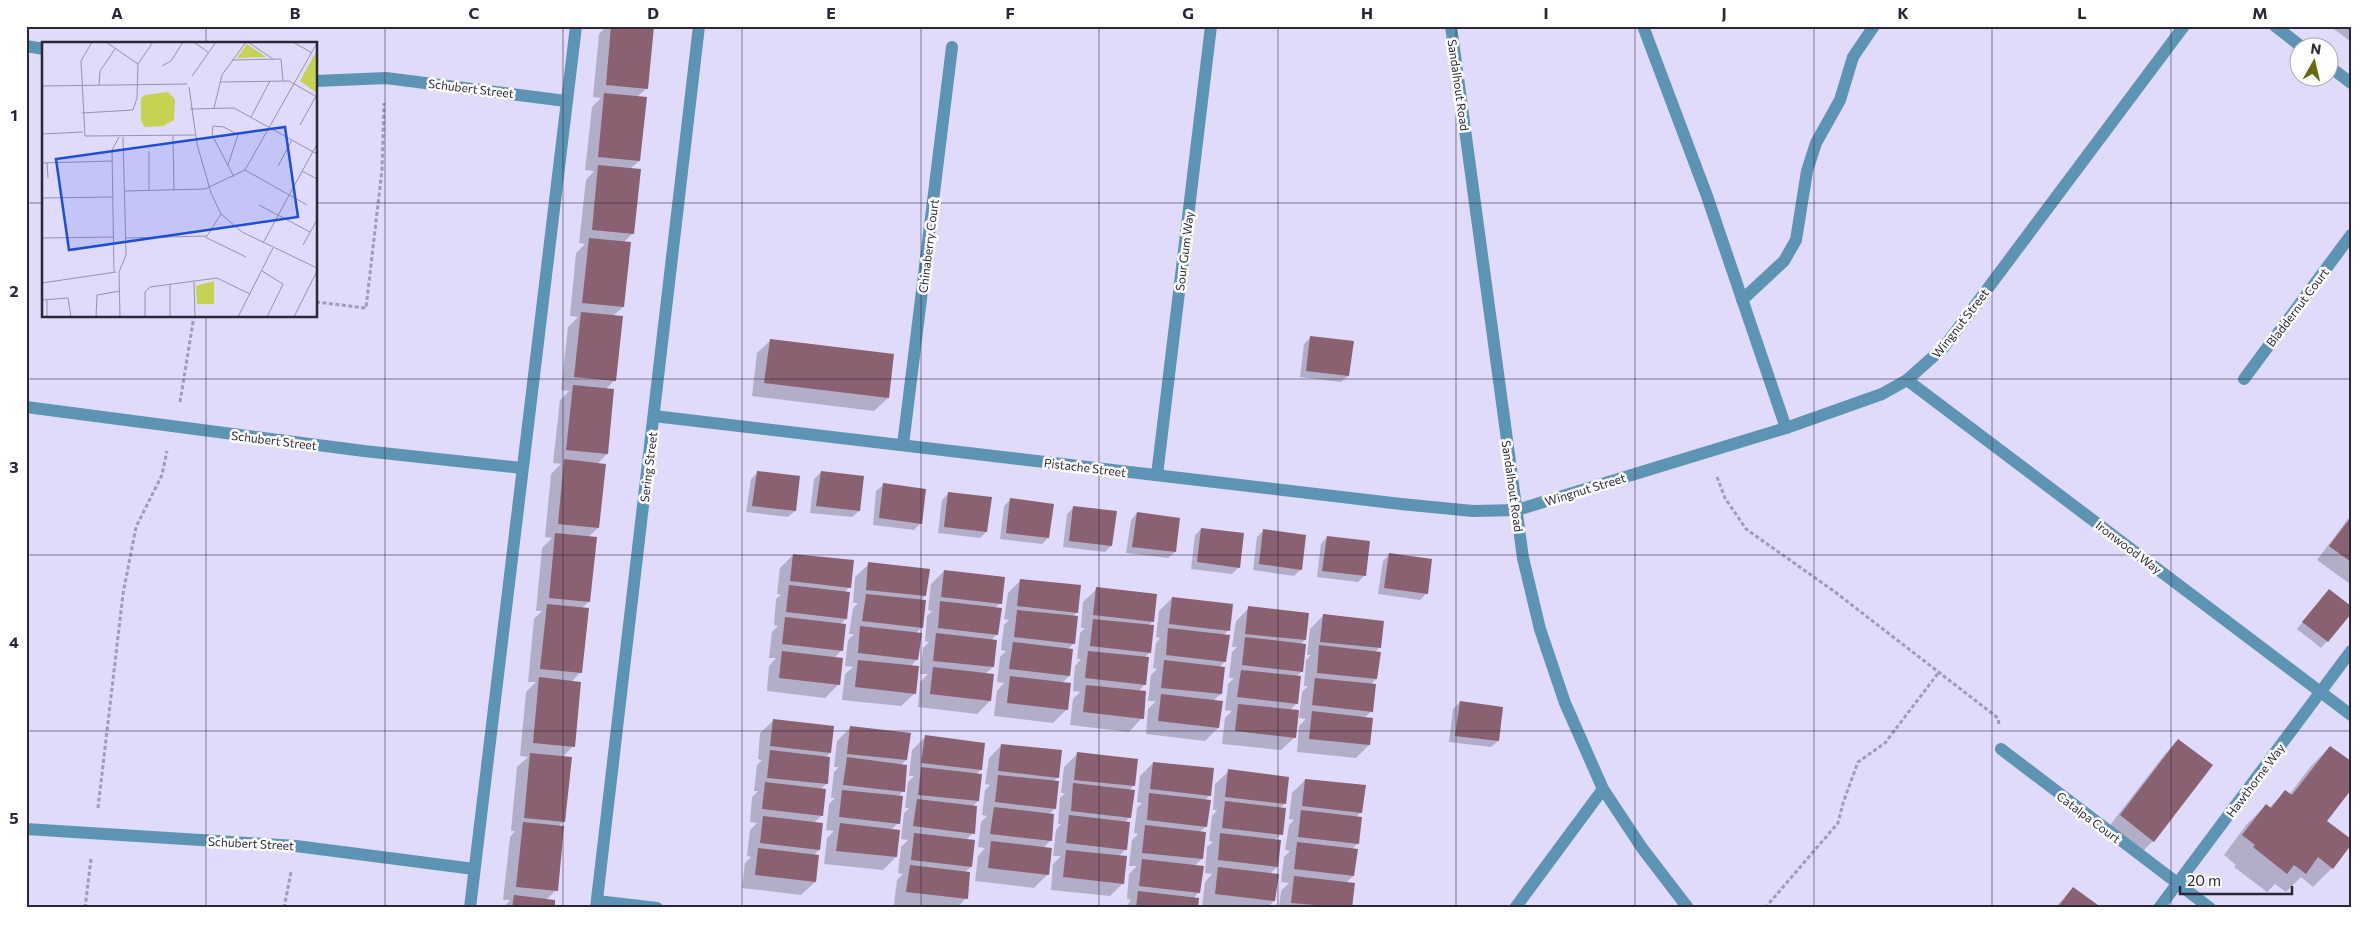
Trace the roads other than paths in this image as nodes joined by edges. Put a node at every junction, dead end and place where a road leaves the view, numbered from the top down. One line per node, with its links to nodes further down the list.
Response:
1 (576, 26): 16 (street)
2 (699, 26): 22 (street, Sering Street)
3 (1211, 26): 26 (street, Sour Gum Way)
4 (1451, 26): 27 (street, Sandalhout Road)
5 (1643, 26): 18 (street)
6 (1874, 26): 18 (street)
7 (2184, 26): 20 (street, Wingnut Street)
8 (2275, 26): 9 (street)
9 (2290, 38)
10 (26, 46): 12 (street)
11 (952, 47): 24 (street, Chinaberry Court)
12 (42, 49)
13 (2340, 75): 15 (street)
14 (318, 81): 16 (street, Schubert Street)
15 (2351, 83)
16 (566, 100): 25 (street)
17 (2351, 235): 19 (street, Bladdernut Court)
18 (1742, 300): 23 (street)
19 (2244, 379)
20 (1907, 380): 23 (street, Wingnut Street); 29 (street, Ironwood Way)
21 (26, 407): 25 (street, Schubert Street)
22 (654, 416): 24 (street, Pistache Street); 36 (street, Sering Street)
23 (1786, 428): 27 (street, Wingnut Street)
24 (903, 445): 26 (street, Pistache Street)
25 (522, 468): 34 (street)
26 (1157, 475): 27 (street, Pistache Street)
27 (1516, 510): 32 (street, Sandalhout Road)
28 (2351, 651): 29 (street, Hawthorne Way)
29 (2320, 692): 30 (street, Ironwood Way); 35 (street, Hawthorne Way)
30 (2351, 715)
31 (2001, 750): 35 (street, Catalpa Court)
32 (1603, 789): 39 (street); 40 (street, Sandalhout Road)
33 (26, 829): 34 (street, Schubert Street)
34 (474, 869): 37 (street)
35 (2177, 884): 41 (street, Hawthorne Way); 42 (street, Catalpa Court)
36 (597, 904): 38 (street)
37 (470, 908)
38 (657, 908)
39 (1514, 908)
40 (1688, 908)
41 (2159, 908)
42 (2210, 908)

